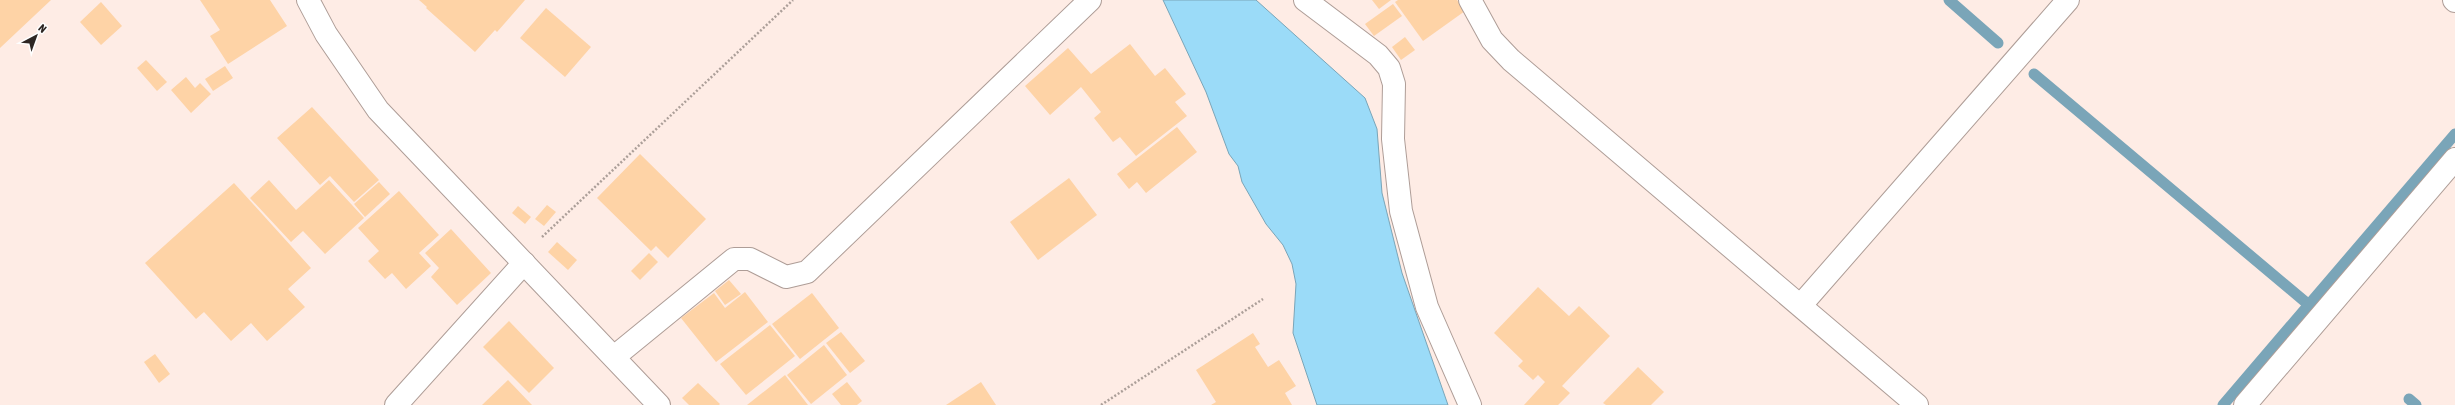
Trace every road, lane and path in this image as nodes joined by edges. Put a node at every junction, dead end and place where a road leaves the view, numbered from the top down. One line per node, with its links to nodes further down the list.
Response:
1 (308, 0): 8 (street)
2 (793, 0): 8 (path)
3 (1090, 0): 11 (street)
4 (1305, 0): 15 (street)
5 (1470, 0): 10 (street)
6 (2068, 0): 10 (street)
7 (2455, 159): 17 (street)
8 (521, 260): 11 (street); 12 (street)
9 (1262, 299): 14 (path)
10 (1801, 305): 16 (street)
11 (614, 357): 13 (street)
12 (396, 405)
13 (658, 405)
14 (1101, 405)
15 (1470, 405)
16 (1918, 405)
17 (2245, 405)

